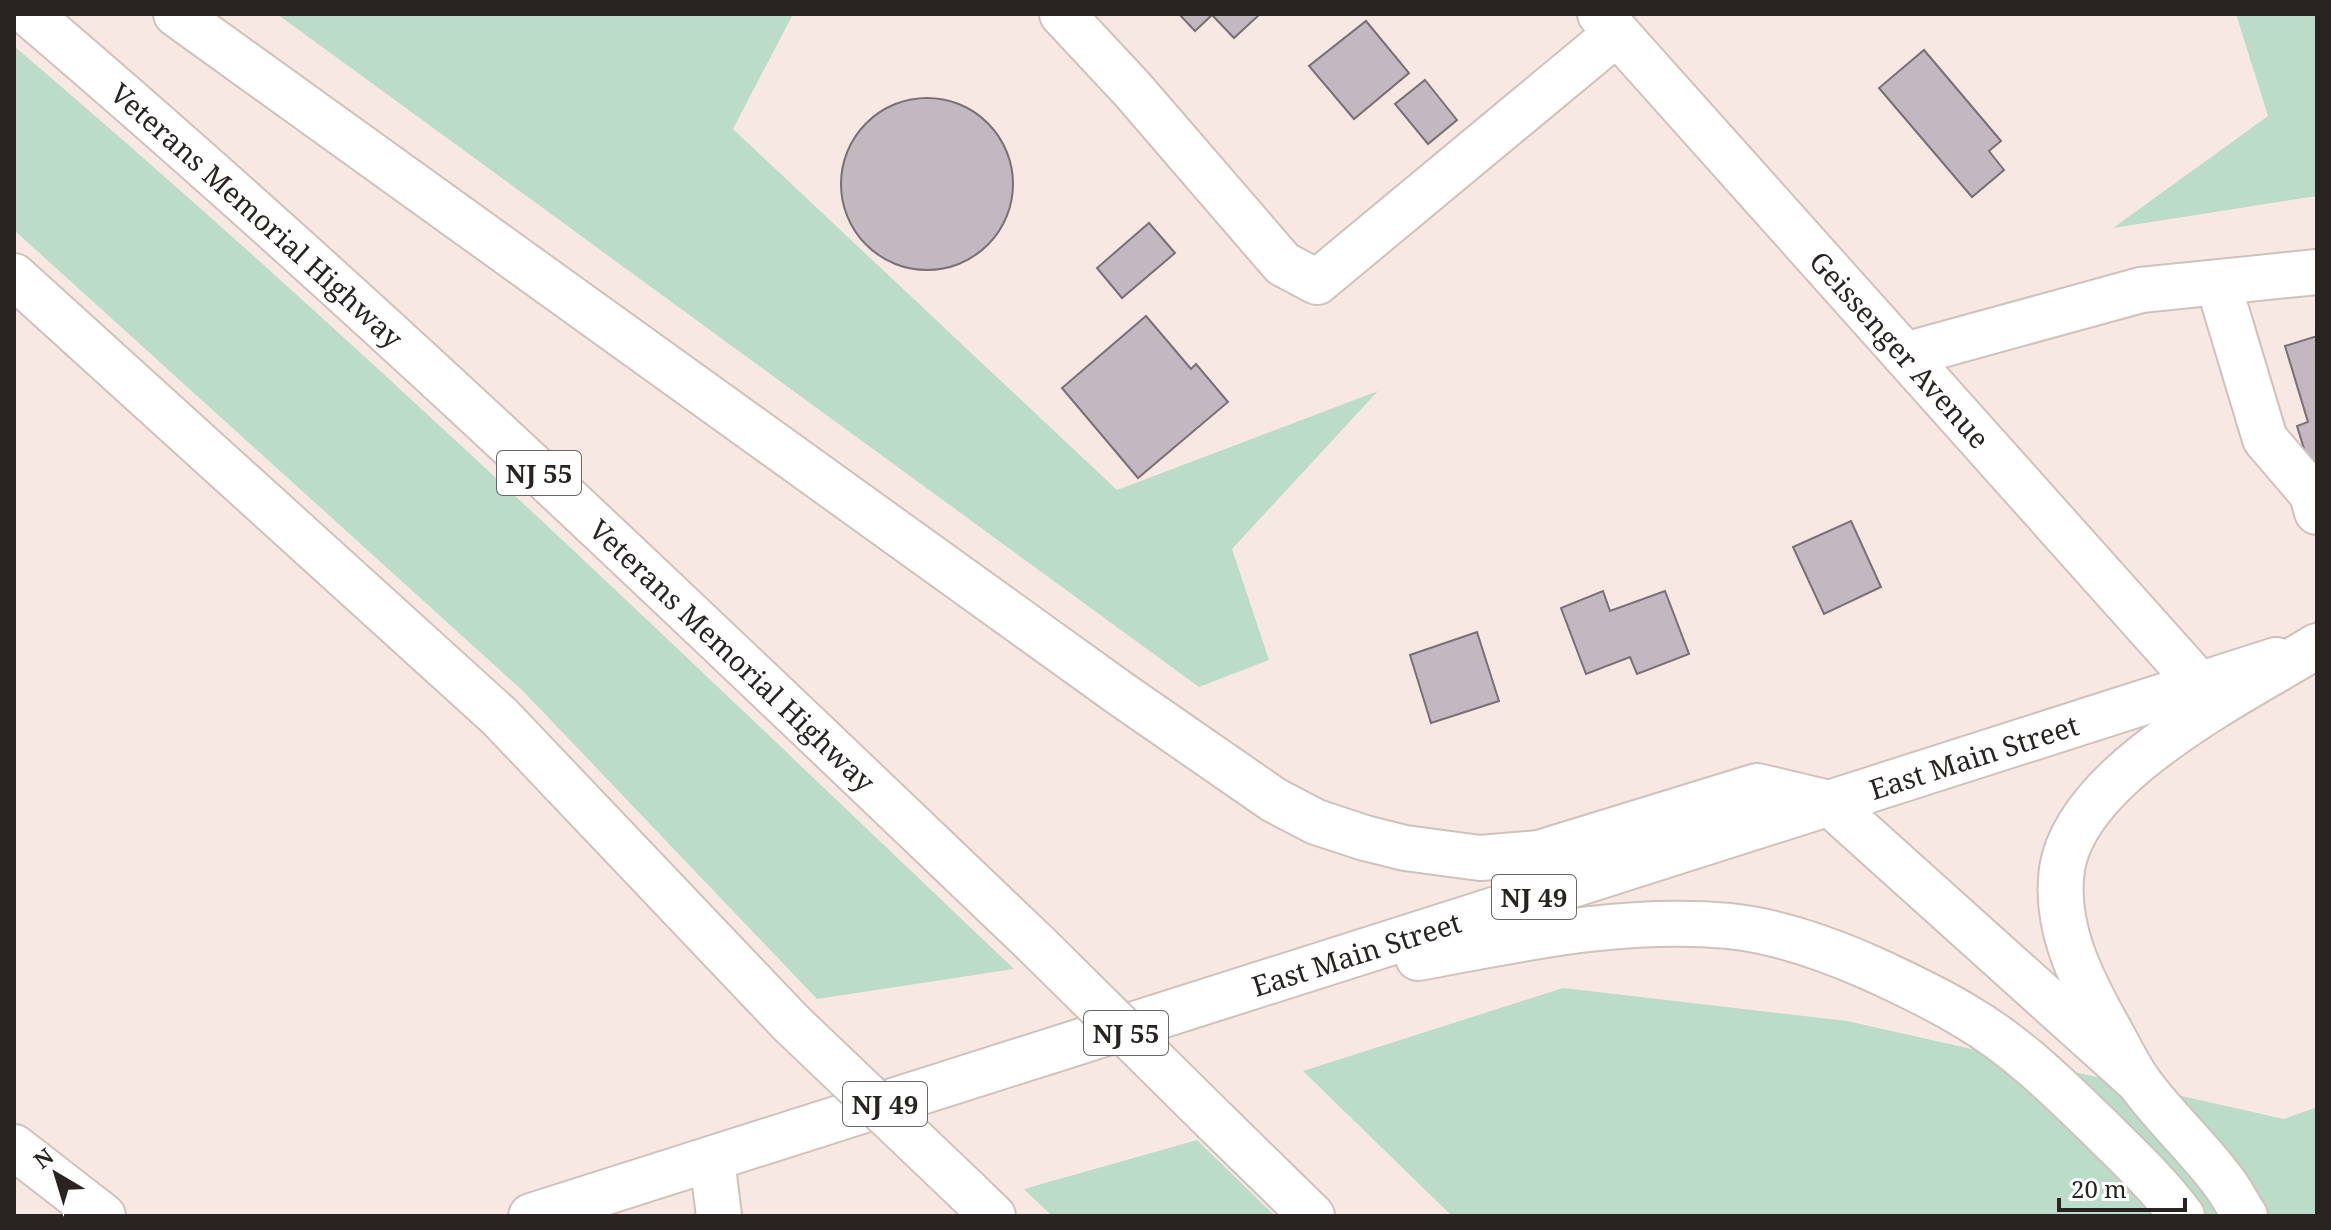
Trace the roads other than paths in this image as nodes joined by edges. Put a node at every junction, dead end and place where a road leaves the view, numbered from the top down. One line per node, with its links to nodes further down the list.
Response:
1 (29, 14): 21 (main road, Veterans Memorial Highway / NJ 55, bridge)
2 (176, 14): 12 (main road)
3 (1062, 14): 4 (main road)
4 (1609, 23): 8 (main road, Geissenger Avenue)
5 (2317, 272): 7 (main road)
6 (14, 276): 17 (main road, bridge)
7 (2218, 283): 8 (main road); 9 (main road)
8 (1905, 355): 11 (main road, Geissenger Avenue)
9 (2317, 512)
10 (2317, 646): 11 (main road, East Main Street / NJ 49); 14 (main road)
11 (2200, 685): 12 (main road, East Main Street / NJ 49)
12 (1829, 803): 13 (main road, East Main Street / NJ 49); 14 (main road)
13 (1238, 991): 16 (main road, East Main Street / NJ 49); 22 (main road)
14 (2139, 1082): 23 (main road)
15 (14, 1147): 18 (main road)
16 (712, 1159): 19 (main road, East Main Street / NJ 49); 20 (main road)
17 (980, 1204)
18 (103, 1216)
19 (531, 1216)
20 (719, 1216)
21 (1312, 1216)
22 (2182, 1216)
23 (2245, 1216)

